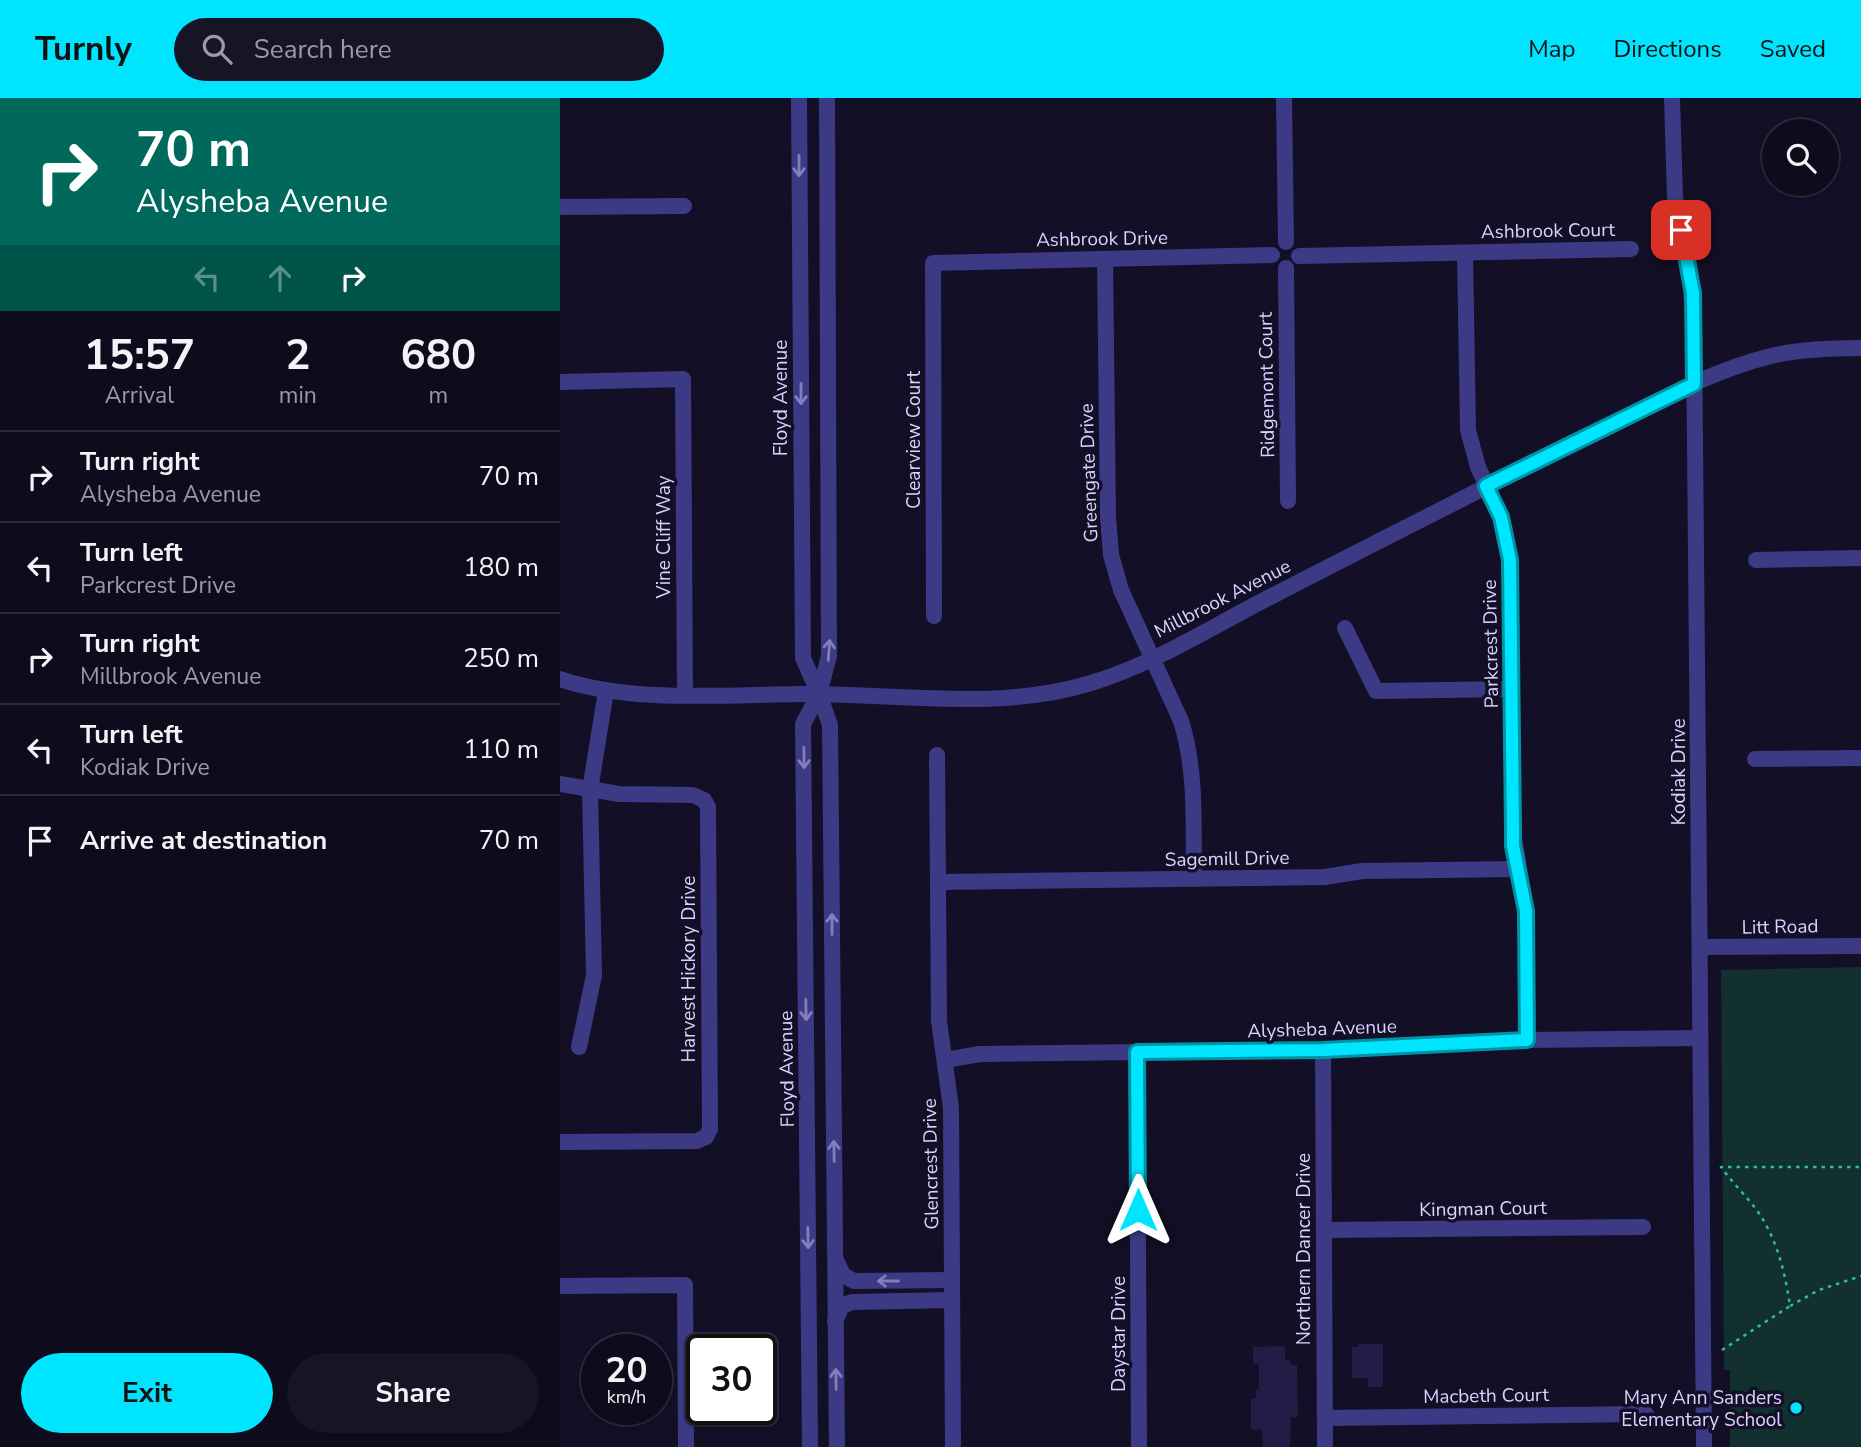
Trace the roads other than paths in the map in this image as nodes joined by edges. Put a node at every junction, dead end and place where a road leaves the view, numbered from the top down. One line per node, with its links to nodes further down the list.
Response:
1 (799, 98): 29 (street, Floyd Avenue, one-way to 29)
2 (827, 98): 29 (street, Floyd Avenue, one-way to 2)
3 (1284, 98): 7 (street)
4 (1672, 98): 17 (street, Kodiak Drive)
5 (684, 206): 6 (street)
6 (560, 207)
7 (1286, 242): 10 (street); 11 (street)
8 (1631, 249): 9 (street, Ashbrook Court)
9 (1465, 253): 11 (street); 18 (street, Parkcrest Drive)
10 (1272, 255): 12 (street, Ashbrook Drive); 14 (street)
11 (1298, 256): 14 (street)
12 (1105, 259): 13 (street, Ashbrook Drive); 24 (street, Greengate Drive)
13 (933, 263): 22 (street, Clearview Court)
14 (1286, 268): 19 (street, Ridgemont Court)
15 (1861, 348): 17 (street, Millbrook Avenue)
16 (560, 382): 28 (street, Vine Cliff Way)
17 (1694, 384): 18 (street, Millbrook Avenue); 39 (street, Kodiak Drive)
18 (1486, 486): 24 (street, Millbrook Avenue); 26 (street, Parkcrest Drive)
19 (1288, 501)
20 (1861, 558): 21 (street)
21 (1756, 560)
22 (934, 617)
23 (1345, 628): 26 (street)
24 (1151, 658): 29 (street, Millbrook Avenue); 36 (street, Greengate Drive)
25 (560, 679): 27 (street, Millbrook Avenue)
26 (1512, 689): 35 (street, Parkcrest Drive)
27 (606, 691): 28 (street, Millbrook Avenue); 34 (street)
28 (685, 694): 29 (street, Millbrook Avenue)
29 (819, 694): 49 (street, Floyd Avenue, one-way to 29); 57 (street, Floyd Avenue, one-way to 57)
30 (937, 755): 37 (street, Glencrest Drive)
31 (1861, 758): 32 (street)
32 (1755, 759)
33 (560, 783): 34 (street)
34 (590, 790): 42 (street); 46 (street, Harvest Hickory Drive)
35 (1517, 869): 36 (street, Sagemill Drive); 41 (street, Parkcrest Drive)
36 (1194, 879): 37 (street, Sagemill Drive)
37 (938, 882): 45 (street, Glencrest Drive)
38 (1861, 946): 39 (street, Litt Road)
39 (1700, 947): 40 (street, Kodiak Drive)
40 (1700, 1038): 41 (street, Alysheba Avenue); 62 (street, Kodiak Drive)
41 (1527, 1040): 43 (street, Alysheba Avenue)
42 (579, 1047)
43 (1323, 1050): 44 (street, Alysheba Avenue); 48 (street, Northern Dancer Drive)
44 (1137, 1052): 45 (street, Alysheba Avenue); 60 (street, Daystar Drive)
45 (945, 1060): 50 (street, Glencrest Drive)
46 (560, 1142)
47 (1643, 1227): 48 (street, Kingman Court)
48 (1324, 1230): 55 (street, Northern Dancer Drive)
49 (835, 1259): 50 (street, one-way to 49); 53 (street, Floyd Avenue)
50 (952, 1280): 52 (street, Glencrest Drive)
51 (560, 1286): 56 (street)
52 (952, 1300): 53 (street); 59 (street, Glencrest Drive)
53 (835, 1321): 58 (street, Floyd Avenue, one-way to 53)
54 (1646, 1414): 55 (street, Macbeth Court)
55 (1326, 1418): 61 (street, Northern Dancer Drive)
56 (686, 1447)
57 (810, 1447)
58 (836, 1447)
59 (953, 1447)
60 (1139, 1447)
61 (1325, 1447)
62 (1703, 1447)

